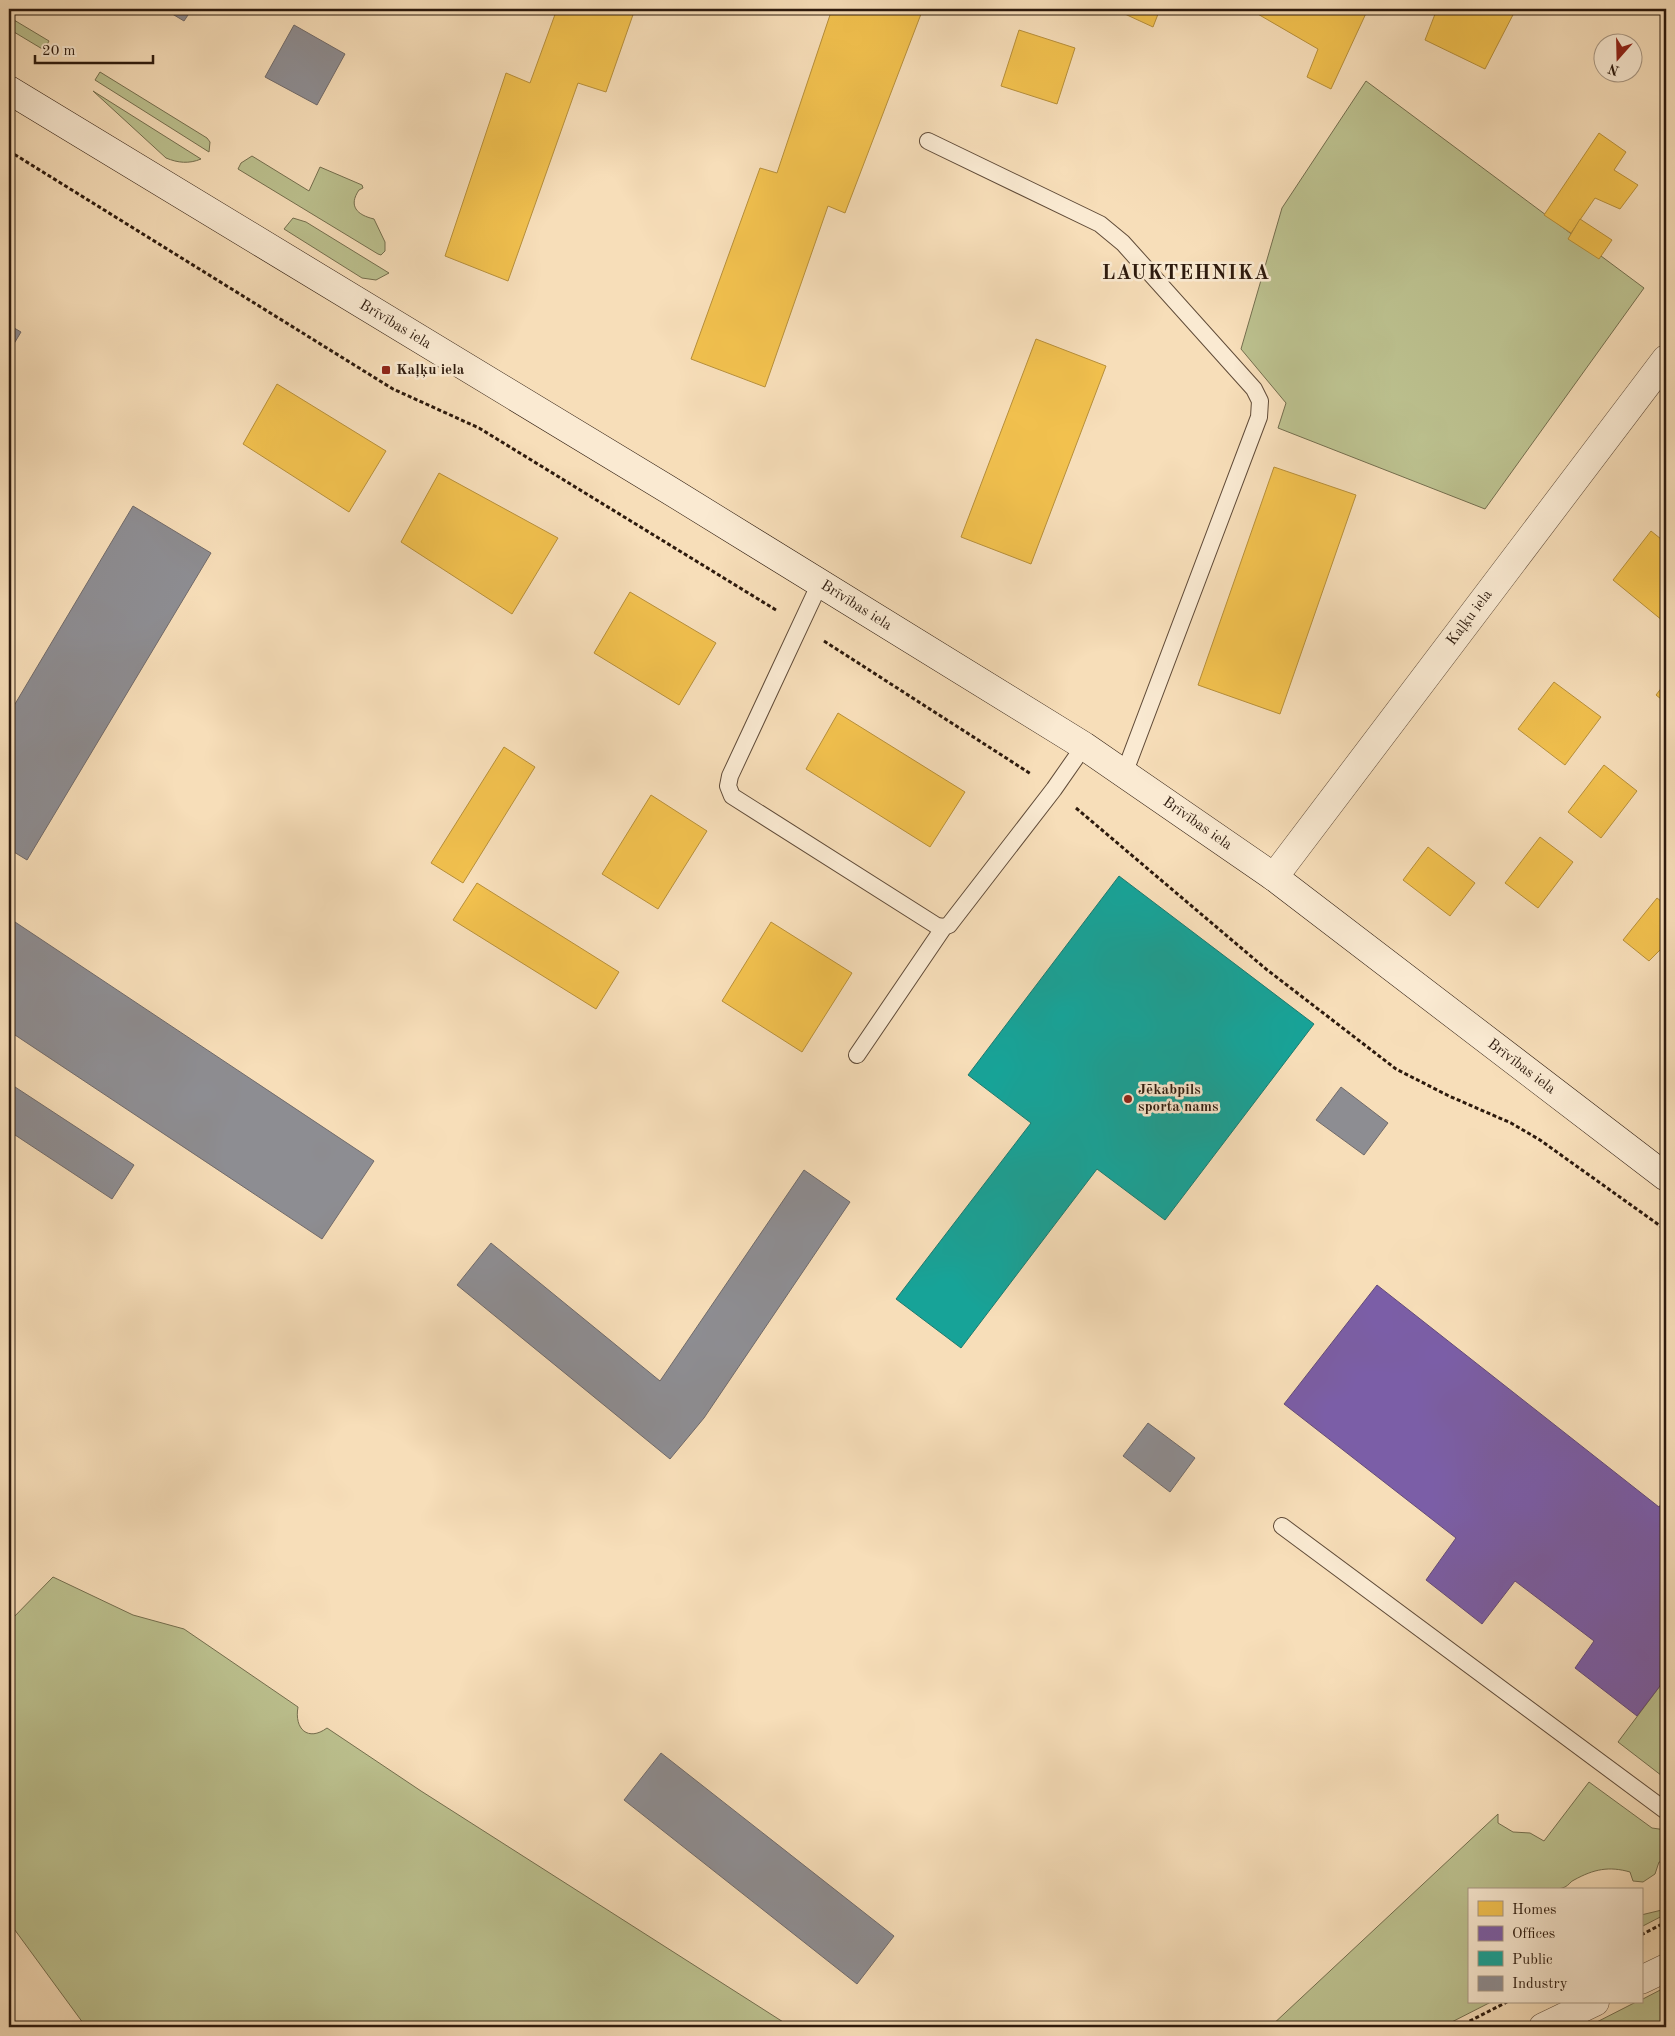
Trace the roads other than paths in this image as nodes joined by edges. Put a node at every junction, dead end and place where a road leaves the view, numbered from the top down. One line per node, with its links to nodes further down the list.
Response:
1 (9, 90): 4 (main road, Brīvības iela)
2 (928, 141): 6 (lane)
3 (1666, 359): 7 (main road, Kaļķu iela)
4 (820, 582): 5 (main road, Brīvības iela); 8 (lane)
5 (1084, 746): 6 (main road, Brīvības iela); 8 (lane)
6 (1124, 774): 7 (main road, Brīvības iela)
7 (1274, 877): 10 (main road, Brīvības iela)
8 (944, 927): 9 (lane)
9 (857, 1055)
10 (1666, 1178)
11 (1282, 1526): 12 (lane)
12 (1666, 1811)
13 (1666, 1968): 14 (main road)
14 (1642, 1980)
15 (1591, 2004): 16 (main road)
16 (1543, 2027)

